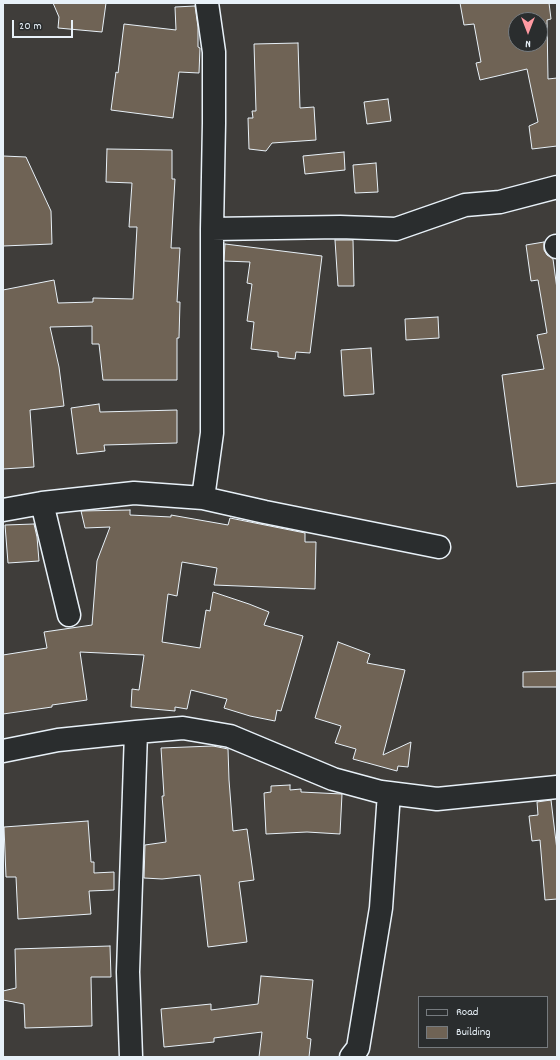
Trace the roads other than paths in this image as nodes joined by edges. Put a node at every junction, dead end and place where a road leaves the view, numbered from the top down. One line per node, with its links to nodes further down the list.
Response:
1 (207, 3): 3 (street)
2 (557, 186): 3 (street)
3 (212, 229): 4 (street)
4 (203, 498): 5 (street); 7 (street)
5 (42, 503): 6 (street); 8 (street)
6 (3, 510)
7 (439, 547)
8 (69, 615)
9 (136, 732): 10 (street); 12 (street); 13 (street)
10 (3, 751)
11 (557, 787): 12 (street)
12 (389, 793): 14 (street)
13 (131, 1057)
14 (351, 1057)

